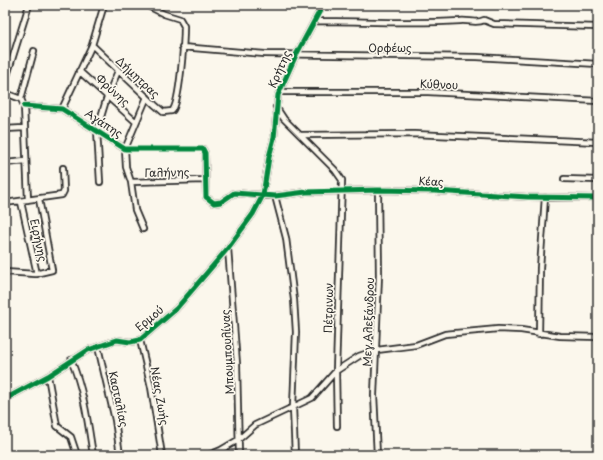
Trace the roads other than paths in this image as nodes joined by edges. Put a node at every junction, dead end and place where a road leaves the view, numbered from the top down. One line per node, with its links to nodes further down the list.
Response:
1 (29, 5): 14 (street)
2 (104, 5): 7 (street)
3 (146, 5): 8 (street)
4 (323, 5): 5 (street, Κρήτης)
5 (314, 20): 6 (street); 10 (street, Κρήτης)
6 (598, 27)
7 (92, 45): 12 (street); 13 (street, Δήμητρας)
8 (182, 47): 10 (street, Ορφέως); 18 (street, Δήμητρας)
9 (34, 51): 19 (street)
10 (296, 55): 11 (street, Ορφέως); 15 (street, Κρήτης)
11 (598, 64)
12 (79, 71): 17 (street, Φρύνης); 23 (street)
13 (118, 71): 17 (street); 18 (street, Δήμητρας)
14 (5, 82)
15 (279, 92): 20 (street, Κύθνου); 22 (street, Κρήτης)
16 (5, 93): 19 (street)
17 (107, 96): 24 (street, Φρύνης); 27 (street)
18 (147, 97): 24 (street)
19 (21, 99): 21 (street)
20 (598, 101)
21 (24, 106): 23 (street, Αγάπης); 25 (street)
22 (276, 107): 28 (street, Πέτρινων); 41 (street, Κρήτης)
23 (62, 109): 27 (street, Αγάπης)
24 (136, 122): 30 (street)
25 (24, 128): 26 (street); 31 (street)
26 (5, 129)
27 (97, 130): 30 (street, Αγάπης); 37 (street)
28 (301, 136): 29 (street); 40 (street, Πέτρινων)
29 (598, 142)
30 (125, 149): 35 (street, Αγάπης); 38 (street)
31 (26, 161): 32 (street); 46 (street)
32 (5, 163)
33 (63, 168): 45 (street)
34 (564, 179): 36 (street)
35 (204, 180): 38 (street, Γαλήνης); 41 (street, Κέας)
36 (598, 180)
37 (100, 182)
38 (131, 182): 49 (street)
39 (378, 190): 40 (street, Κέας); 43 (street, Κέας); 57 (street, Μεγ.Αλεξάνδρου)
40 (342, 191): 42 (street, Κέας); 59 (street, Πέτρινων)
41 (263, 195): 42 (street, Κέας); 50 (street, Ερμού)
42 (275, 196): 62 (street)
43 (545, 197): 44 (street, Κέας); 53 (street)
44 (598, 198)
45 (39, 199): 46 (street); 52 (street)
46 (28, 200): 47 (street)
47 (21, 202): 48 (street); 52 (street, Ειρήνης)
48 (5, 203)
49 (142, 229)
50 (228, 248): 55 (street, Ερμού); 64 (street, Μπουμπουλίνας)
51 (5, 272): 52 (street, Ειρήνης)
52 (36, 274)
53 (539, 334): 54 (street); 57 (street)
54 (598, 337)
55 (140, 340): 56 (street, Ερμού); 68 (street, Νέας Ζωής)
56 (98, 347): 58 (street, Ερμού); 67 (street, Κασταλίας)
57 (377, 350): 59 (street); 72 (street, Μεγ.Αλεξάνδρου)
58 (71, 360): 60 (street, Ερμού); 66 (street)
59 (336, 371): 62 (street); 63 (street, Πέτρινων)
60 (48, 376): 61 (street, Ερμού); 65 (street)
61 (5, 399)
62 (293, 407): 64 (street); 71 (street)
63 (337, 426)
64 (238, 440): 69 (street); 70 (street, Μπουμπουλίνας)
65 (77, 455)
66 (93, 455)
67 (120, 455)
68 (162, 455)
69 (209, 455)
70 (239, 455)
71 (296, 455)
72 (377, 455)

